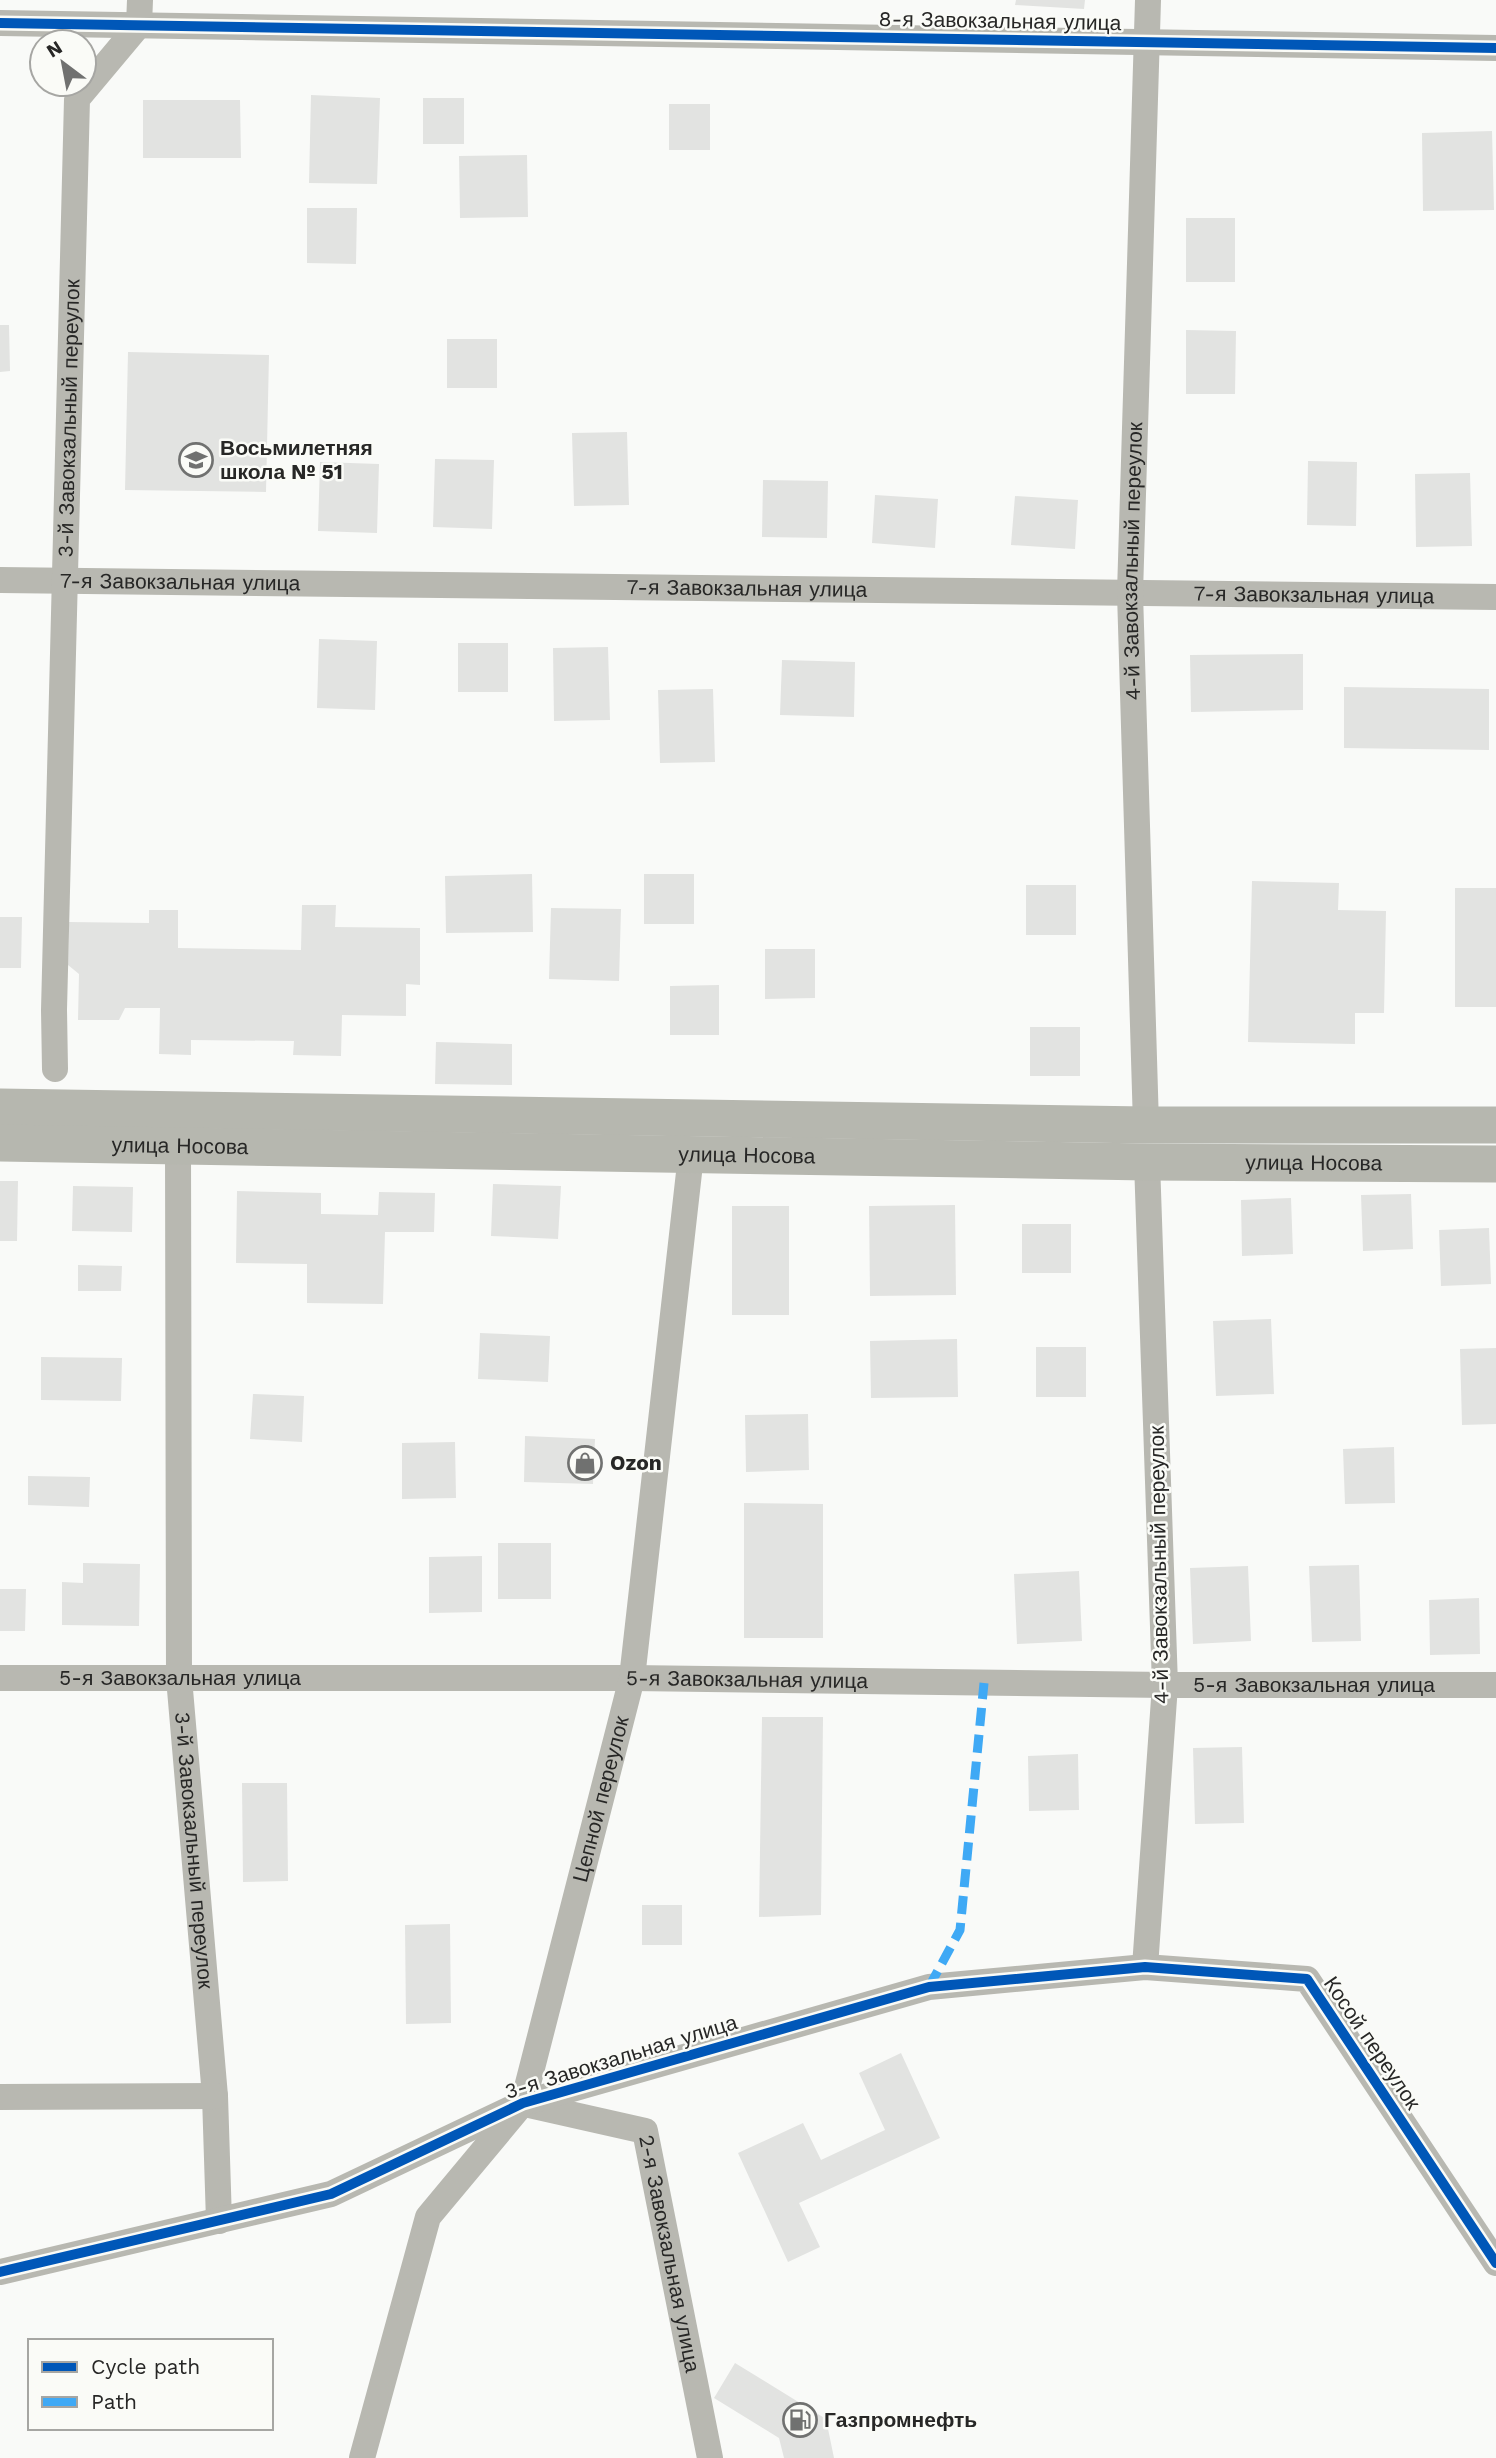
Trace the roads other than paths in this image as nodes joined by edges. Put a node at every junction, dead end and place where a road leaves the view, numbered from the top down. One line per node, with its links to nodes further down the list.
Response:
1 (1148, 0): 4 (street, 4-й Завокзальный переулок)
2 (140, 13): 3 (street, 8-я Завокзальная улица); 4 (street, 8-я Завокзальная улица); 7 (street, 3-й Завокзальный переулок)
3 (0, 23)
4 (1148, 42): 5 (street, 8-я Завокзальная улица); 8 (street, 4-й Завокзальный переулок)
5 (1496, 48)
6 (0, 580): 7 (street, 7-я Завокзальная улица)
7 (65, 581): 8 (street, 7-я Завокзальная улица); 10 (street, 3-й Завокзальный переулок)
8 (1130, 593): 9 (street, 7-я Завокзальная улица); 14 (street, 4-й Завокзальный переулок)
9 (1496, 597)
10 (55, 1069)
11 (0, 1107): 12 (main road, улица Носова)
12 (177, 1110): 13 (main road, улица Носова); 17 (main road)
13 (697, 1119): 14 (main road, улица Носова); 18 (main road)
14 (1146, 1125): 15 (main road, улица Носова); 19 (main road)
15 (1496, 1125)
16 (0, 1143): 17 (main road, улица Носова)
17 (177, 1146): 18 (main road, улица Носова); 22 (street, 3-й Завокзальный переулок)
18 (691, 1155): 19 (main road, улица Носова); 23 (street, Цепной переулок)
19 (1147, 1162): 20 (main road, улица Носова); 24 (street, 4-й Завокзальный переулок)
20 (1496, 1164)
21 (0, 1678): 22 (street, 5-я Завокзальная улица)
22 (179, 1678): 23 (street, 5-я Завокзальная улица); 27 (street, 3-й Завокзальный переулок)
23 (632, 1678): 24 (street, 5-я Завокзальная улица); 29 (street, Цепной переулок)
24 (1165, 1685): 25 (street, 5-я Завокзальная улица); 26 (street, 4-й Завокзальный переулок)
25 (1496, 1685)
26 (1146, 1967): 29 (street, 3-я Завокзальная улица); 31 (street, Косой переулок)
27 (215, 2096): 28 (street); 30 (street, 3-й Завокзальный переулок)
28 (0, 2097)
29 (523, 2103): 30 (street, 3-я Завокзальная улица); 33 (street); 34 (street, 2-я Завокзальная улица)
30 (219, 2221): 32 (street, 3-я Завокзальная улица)
31 (1493, 2255)
32 (0, 2272)
33 (362, 2458)
34 (710, 2458)

